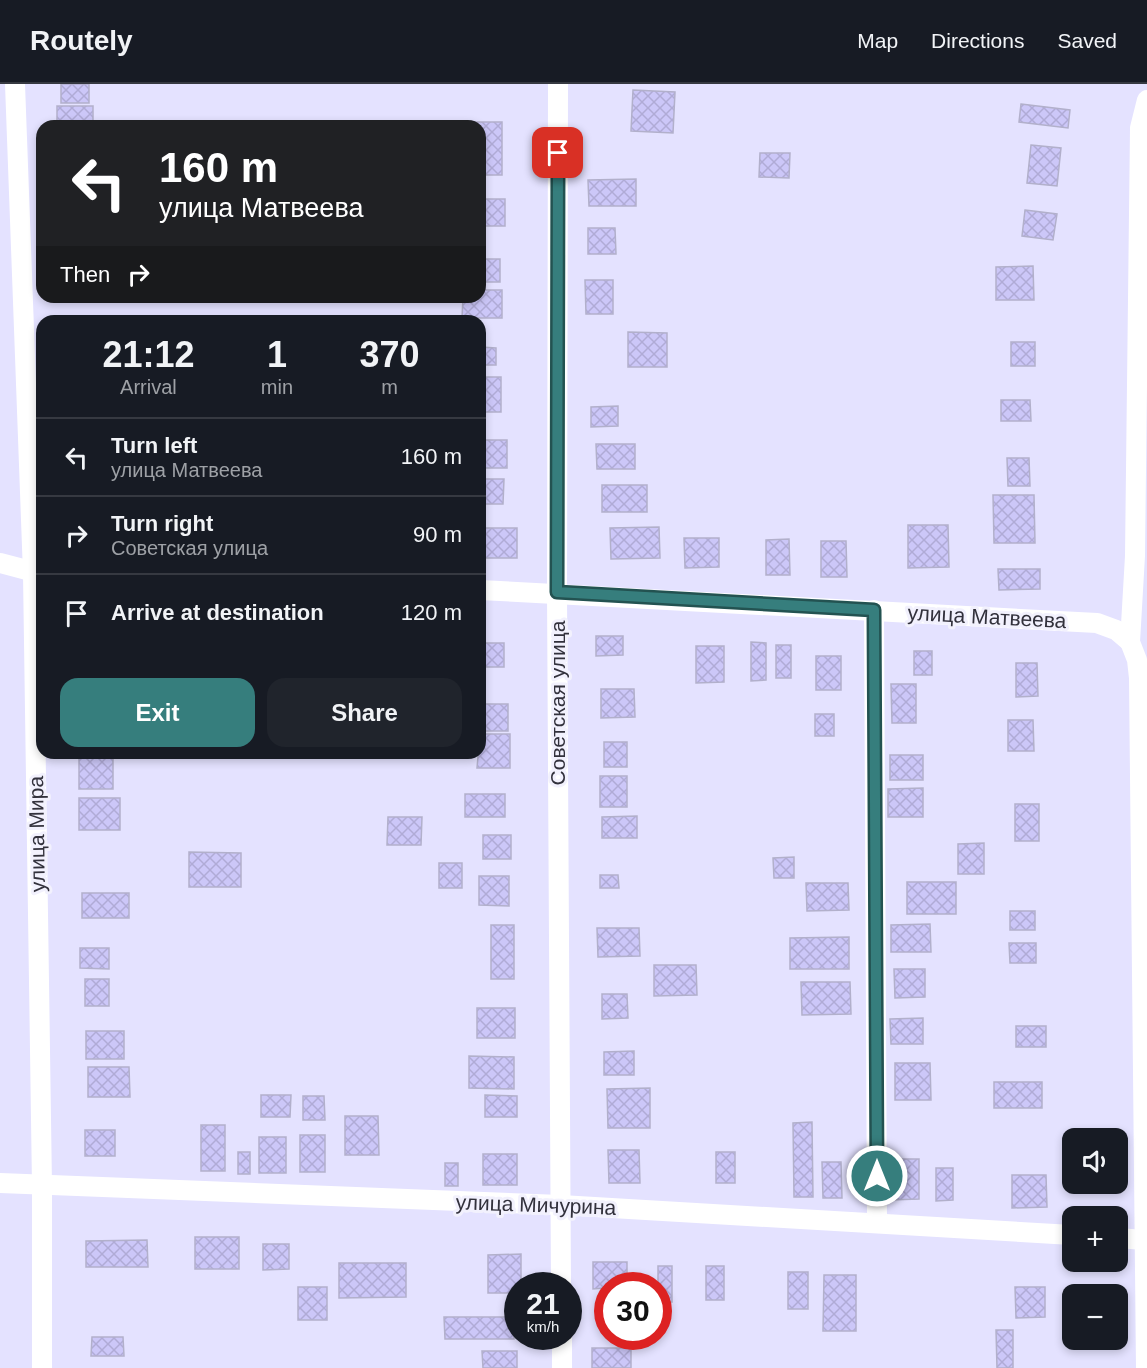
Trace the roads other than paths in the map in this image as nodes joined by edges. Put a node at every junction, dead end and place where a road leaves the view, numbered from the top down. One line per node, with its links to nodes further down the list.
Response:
1 (15, 84): 4 (street, улица Мира)
2 (558, 84): 8 (street, Советская улица)
3 (1147, 100): 10 (street)
4 (36, 531)
5 (0, 563): 6 (street)
6 (36, 573)
7 (486, 590): 8 (street, улица Матвеева)
8 (557, 592): 9 (street, улица Матвеева); 14 (street, Советская улица)
9 (874, 610): 10 (street, улица Матвеева); 15 (street)
10 (1130, 642): 18 (street)
11 (39, 759): 13 (street, улица Мира)
12 (0, 1183): 13 (street, улица Мичурина)
13 (42, 1186): 14 (street, улица Мичурина); 21 (street, улица Мира)
14 (561, 1205): 15 (street, улица Мичурина); 19 (street, Советская улица)
15 (877, 1223): 16 (street, улица Мичурина)
16 (1062, 1234)
17 (1128, 1239): 18 (street)
18 (1144, 1240): 23 (street)
19 (561, 1272)
20 (562, 1350): 22 (street)
21 (42, 1368)
22 (562, 1368)
23 (1146, 1368)

